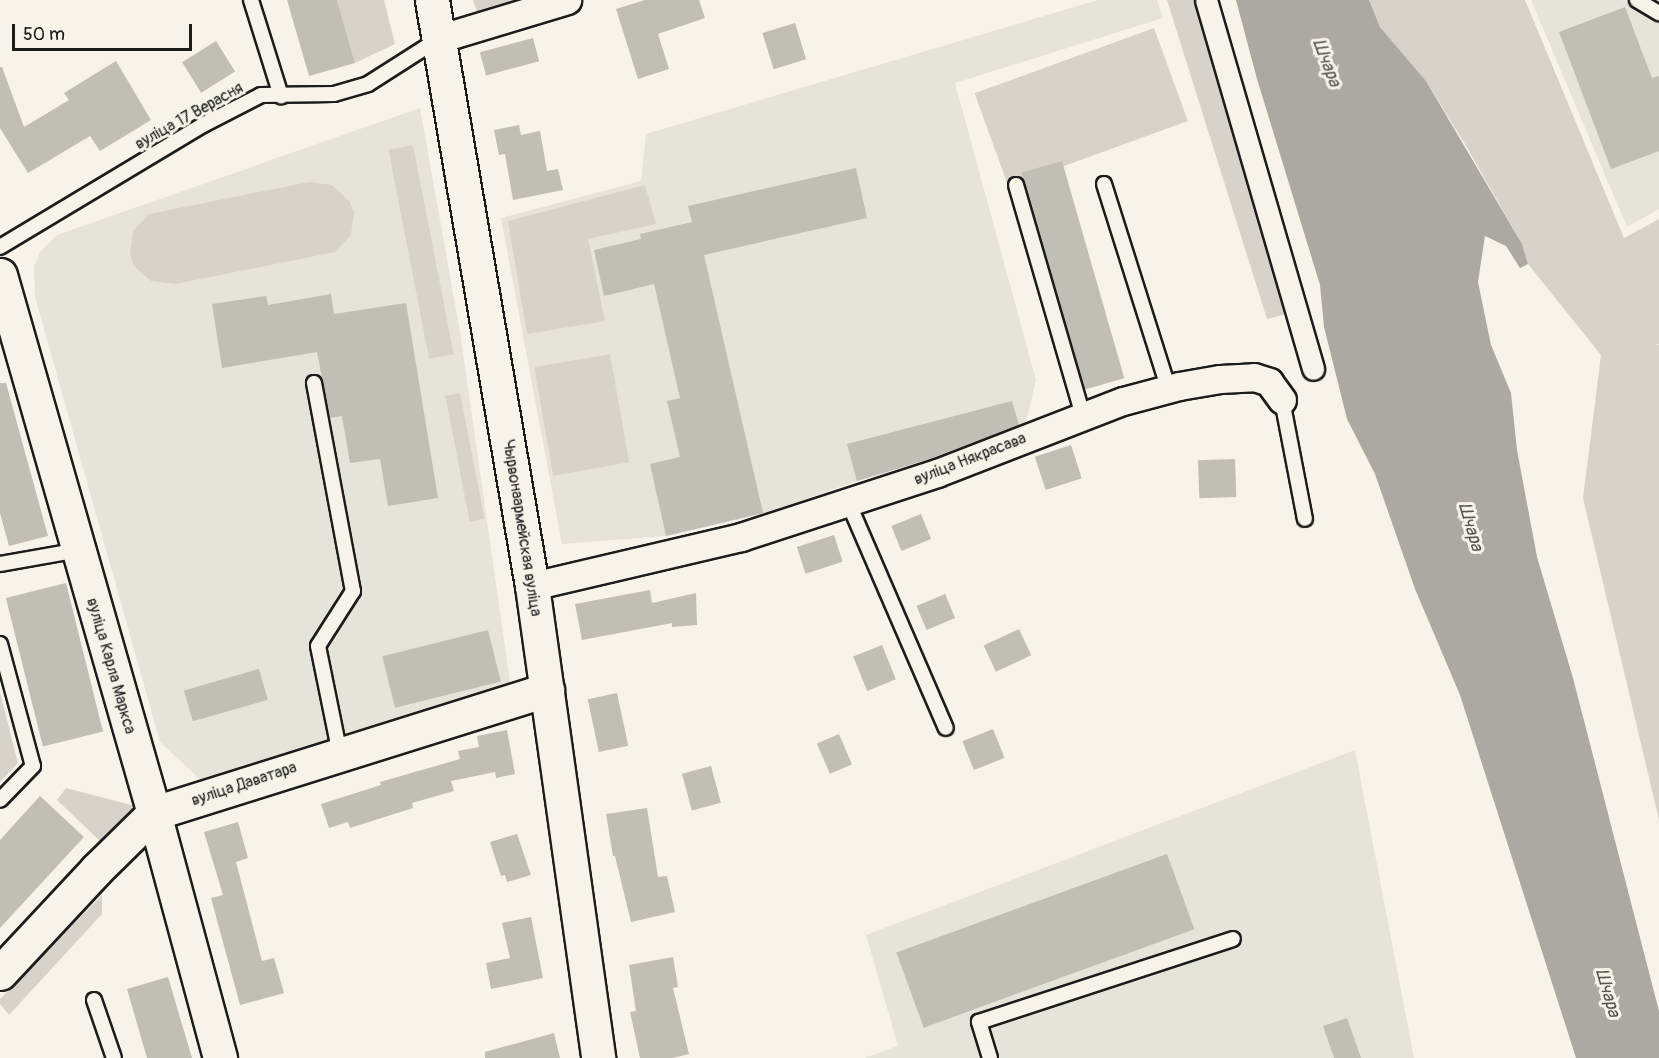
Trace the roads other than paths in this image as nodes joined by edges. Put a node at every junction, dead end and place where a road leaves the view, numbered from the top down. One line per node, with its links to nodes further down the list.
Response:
1 (251, 0): 6 (lane)
2 (432, 0): 5 (street, Чырвонаармейская вуліца)
3 (567, 0): 5 (street)
4 (1206, 0): 11 (street)
5 (438, 39): 6 (lane, вуліца 17 Верасня); 20 (street, Чырвонаармейская вуліца)
6 (281, 96): 9 (lane, вуліца 17 Верасня)
7 (1104, 184): 12 (lane)
8 (1016, 185): 15 (lane)
9 (0, 247)
10 (0, 275): 18 (street, вуліца Карла Маркса)
11 (1313, 369)
12 (1165, 378)
13 (314, 383): 24 (lane)
14 (1282, 400): 15 (street, вуліца Някрасава); 17 (lane, вуліца Някрасава)
15 (1083, 416): 16 (street, вуліца Някрасава)
16 (848, 502): 20 (street, вуліца Някрасава); 23 (lane)
17 (1305, 519)
18 (79, 550): 19 (lane); 26 (street, вуліца Карла Маркса)
19 (0, 564)
20 (532, 586): 22 (street, Чырвонаармейская вуліца)
21 (0, 644): 25 (lane)
22 (547, 690): 24 (street, вуліца Даватара); 32 (street, Чырвонаармейская вуліца)
23 (946, 728)
24 (340, 754): 26 (street, вуліца Даватара)
25 (0, 800)
26 (154, 813): 28 (street, вуліца Даватара); 31 (street, вуліца Карла Маркса)
27 (1233, 939): 33 (lane)
28 (0, 973)
29 (94, 1000): 30 (lane)
30 (114, 1058)
31 (220, 1058)
32 (598, 1058)
33 (990, 1058)

